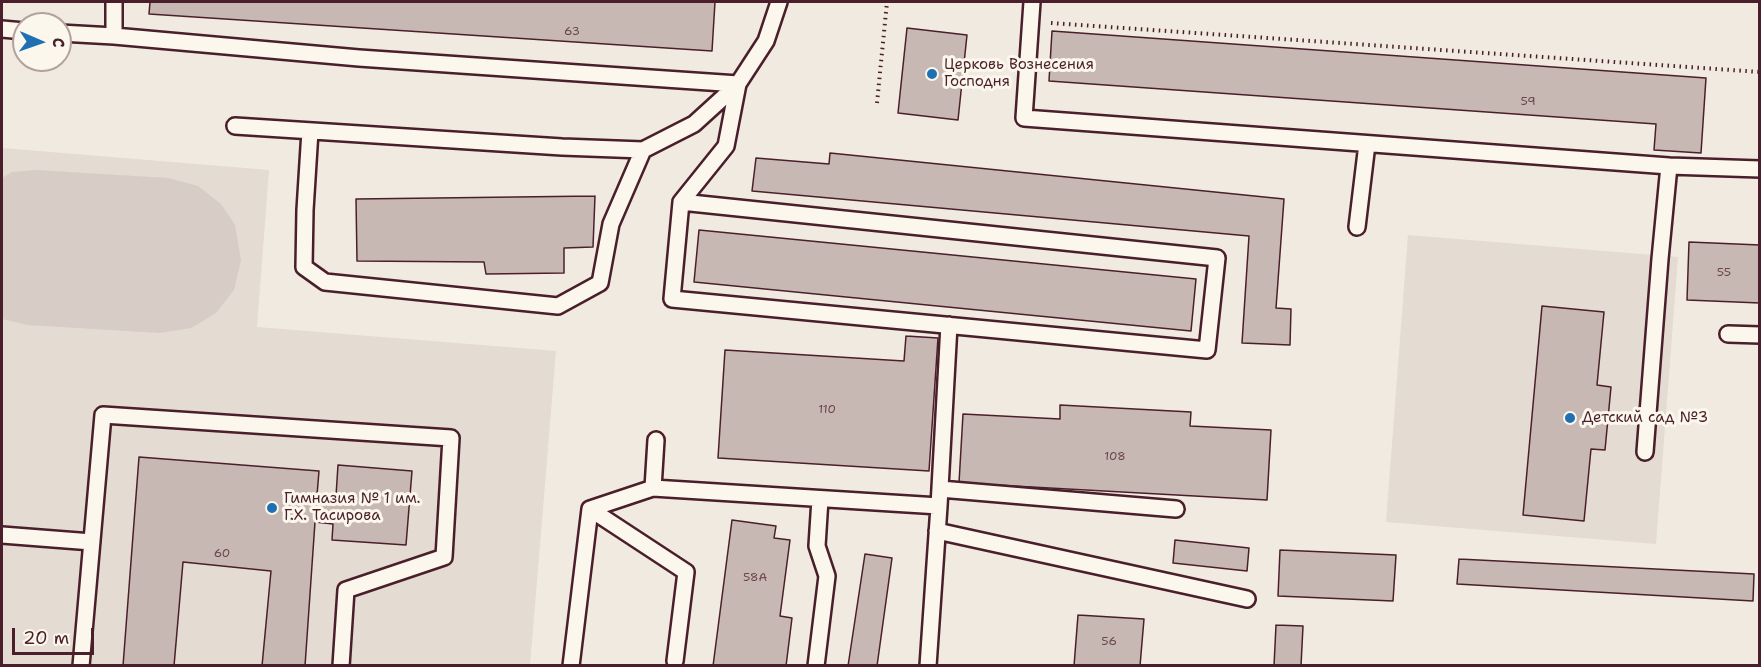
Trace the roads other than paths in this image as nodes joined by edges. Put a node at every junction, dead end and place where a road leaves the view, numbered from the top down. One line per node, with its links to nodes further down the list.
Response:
1 (114, 2): 5 (lane)
2 (778, 2): 6 (lane)
3 (1032, 2): 9 (lane)
4 (72, 34): 5 (lane)
5 (114, 36): 6 (lane)
6 (738, 84): 10 (lane); 13 (lane)
7 (235, 126): 8 (lane)
8 (310, 131): 10 (lane); 10 (lane)
9 (1367, 144): 11 (lane); 14 (lane)
10 (643, 150)
11 (1669, 166): 12 (lane); 19 (lane)
12 (1760, 169)
13 (681, 202): 15 (lane); 15 (lane)
14 (1357, 227)
15 (949, 325): 21 (lane)
16 (1728, 334): 17 (lane)
17 (1760, 335)
18 (656, 440): 20 (lane)
19 (1645, 452)
20 (653, 488): 22 (lane); 24 (lane)
21 (940, 489): 23 (lane); 25 (lane)
22 (820, 499): 23 (lane); 34 (lane)
23 (939, 506): 26 (lane)
24 (590, 509): 30 (lane); 33 (lane)
25 (1176, 509)
26 (937, 531): 29 (lane); 35 (lane)
27 (2, 535): 28 (lane)
28 (92, 542): 31 (lane); 32 (lane)
29 (1247, 598)
30 (675, 661)
31 (81, 666)
32 (341, 666)
33 (571, 666)
34 (816, 666)
35 (928, 666)

